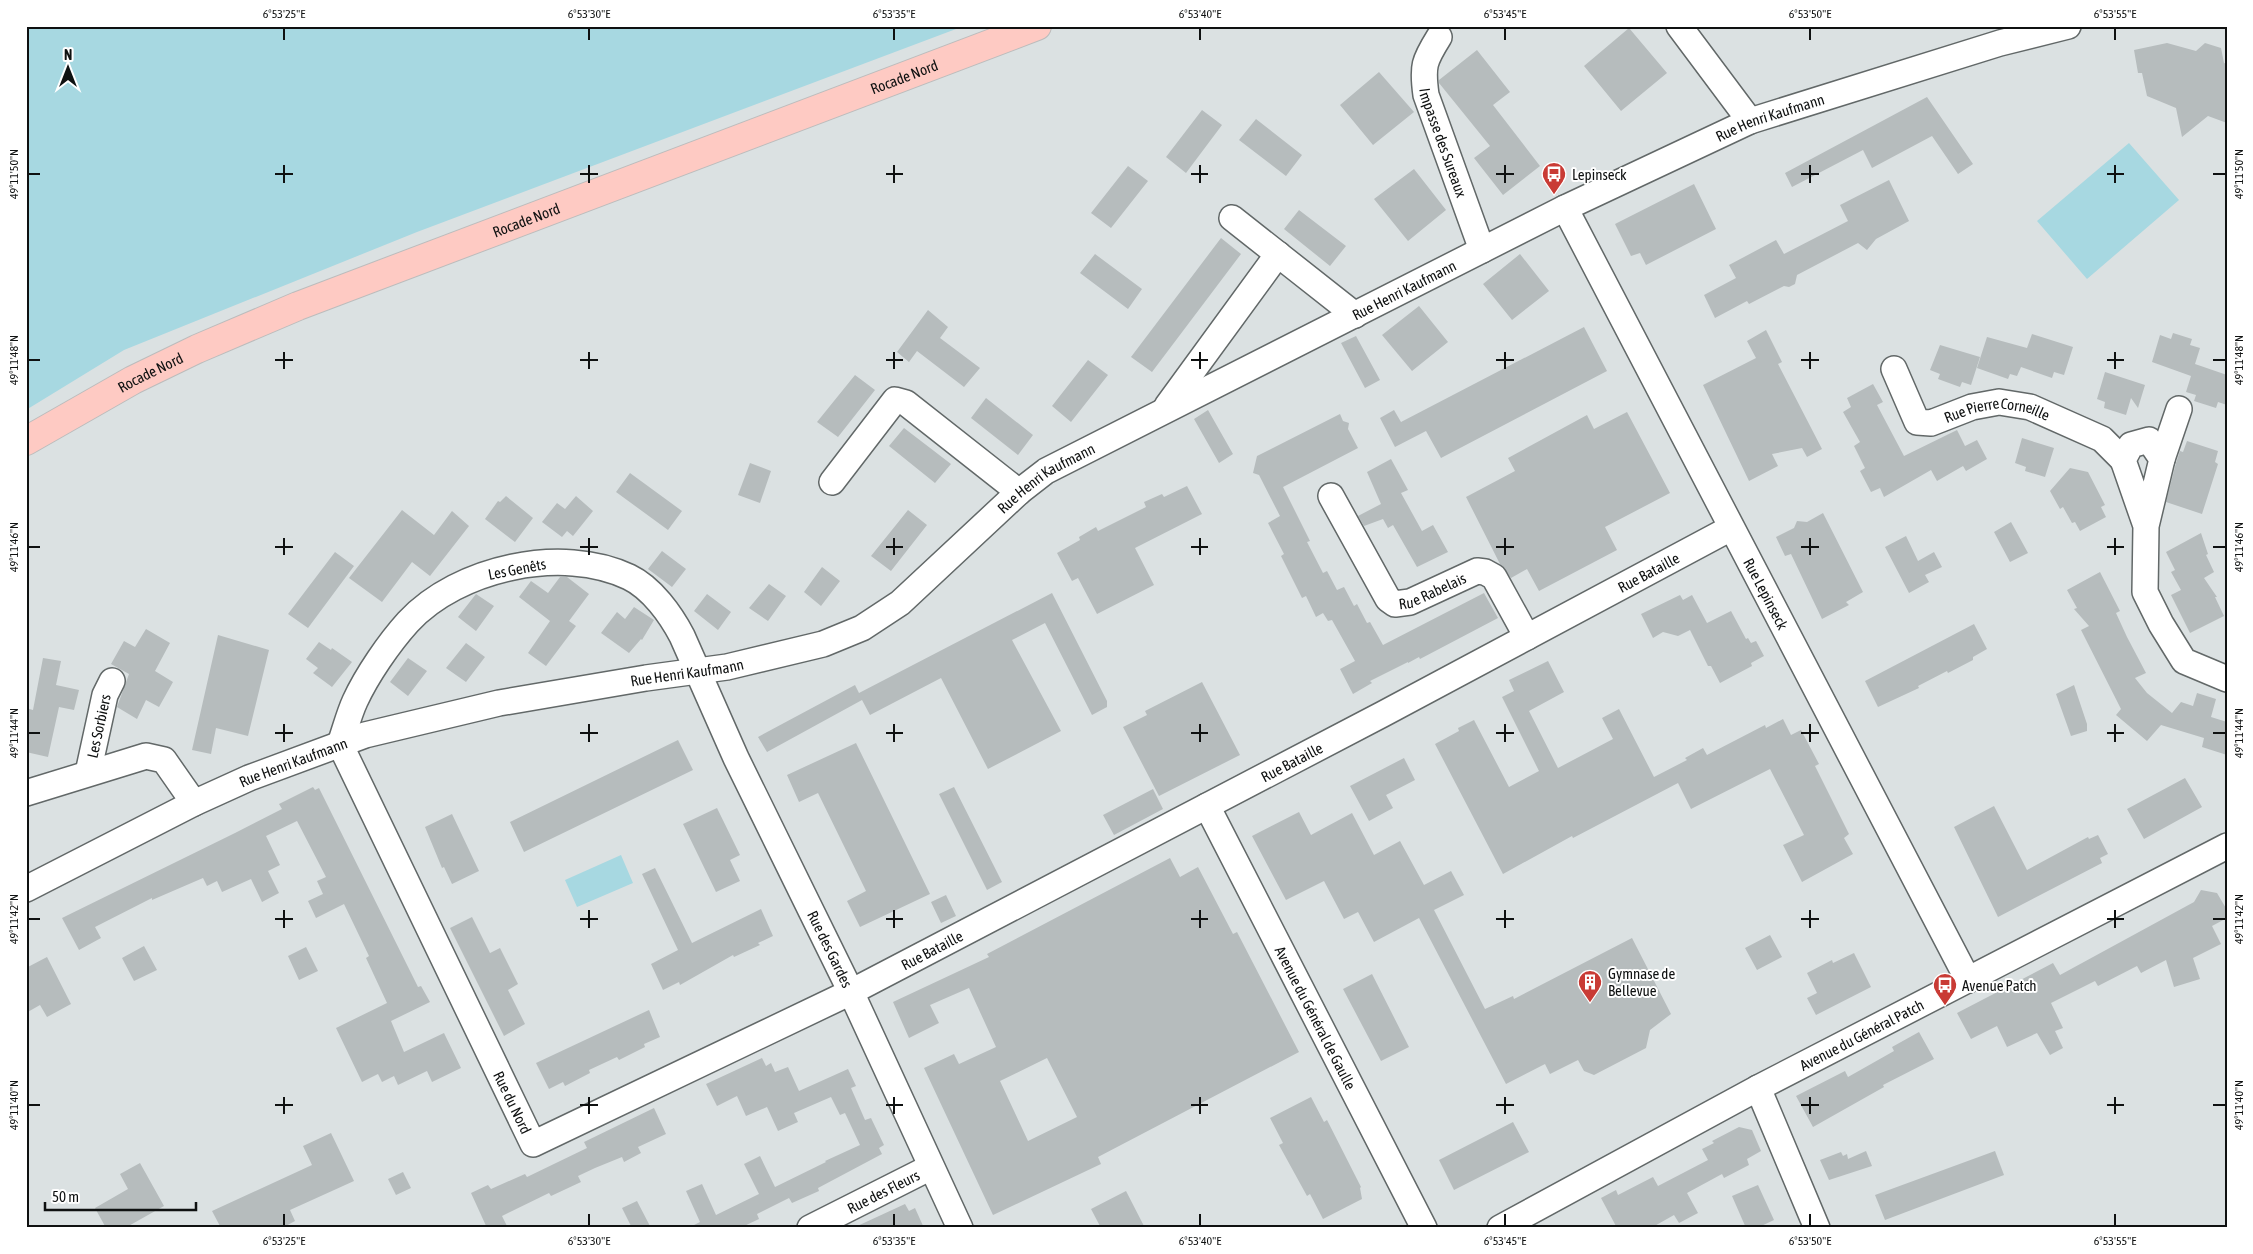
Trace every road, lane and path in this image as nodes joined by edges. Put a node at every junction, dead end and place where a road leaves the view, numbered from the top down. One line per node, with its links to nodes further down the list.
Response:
1 (1037, 26): 15 (main road, Rocade Nord)
2 (1679, 26): 6 (street)
3 (2068, 26): 4 (street, Rue Henri Kaufmann)
4 (1994, 35): 6 (street, Rue Henri Kaufmann)
5 (1439, 37): 9 (street, Impasse des Sureaux)
6 (1750, 121): 7 (street, Rue Henri Kaufmann)
7 (1564, 208): 9 (street, Rue Henri Kaufmann); 22 (street, Rue Lepinseck)
8 (1232, 218): 10 (street)
9 (1482, 250): 11 (street, Rue Henri Kaufmann)
10 (1278, 254): 11 (street); 13 (street)
11 (1355, 315): 13 (street, Rue Henri Kaufmann)
12 (1894, 369): 17 (street, Rue Pierre Corneille)
13 (1164, 410): 19 (street, Rue Henri Kaufmann)
14 (2179, 410): 16 (street, Rue Pierre Corneille)
15 (26, 441)
16 (2162, 459): 17 (street); 21 (street, Rue Pierre Corneille)
17 (2123, 460): 21 (street, Rue Pierre Corneille)
18 (832, 482): 19 (street)
19 (1019, 492): 24 (street, Rue Henri Kaufmann)
20 (1331, 496): 23 (street, Rue Rabelais)
21 (2146, 526): 25 (street, Rue Pierre Corneille)
22 (1731, 528): 23 (street, Rue Bataille); 34 (street, Rue Lepinseck)
23 (1527, 637): 31 (street, Rue Bataille)
24 (696, 672): 27 (street, Rue Henri Kaufmann); 27 (street, Les Genêts); 35 (street, Rue des Gardes)
25 (2227, 679)
26 (112, 682): 28 (street, Les Sorbiers)
27 (340, 744): 30 (street, Rue Henri Kaufmann); 35 (street, Rue du Nord)
28 (88, 773): 29 (street, Les Sorbiers); 30 (street, Les Sorbiers)
29 (26, 793)
30 (194, 803): 33 (street, Rue Henri Kaufmann)
31 (1207, 806): 35 (street, Rue Bataille); 40 (street, Avenue du Général de Gaulle)
32 (2227, 846): 34 (street, Avenue du Général Patch)
33 (26, 889)
34 (1968, 980): 36 (street, Avenue du Général Patch)
35 (851, 992): 37 (street, Rue des Gardes)
36 (1758, 1088): 41 (street, Avenue du Général Patch); 42 (street)
37 (931, 1167): 38 (street, Rue des Fleurs); 39 (street, Rue des Gardes)
38 (810, 1228)
39 (960, 1228)
40 (1424, 1228)
41 (1500, 1228)
42 (1817, 1228)

